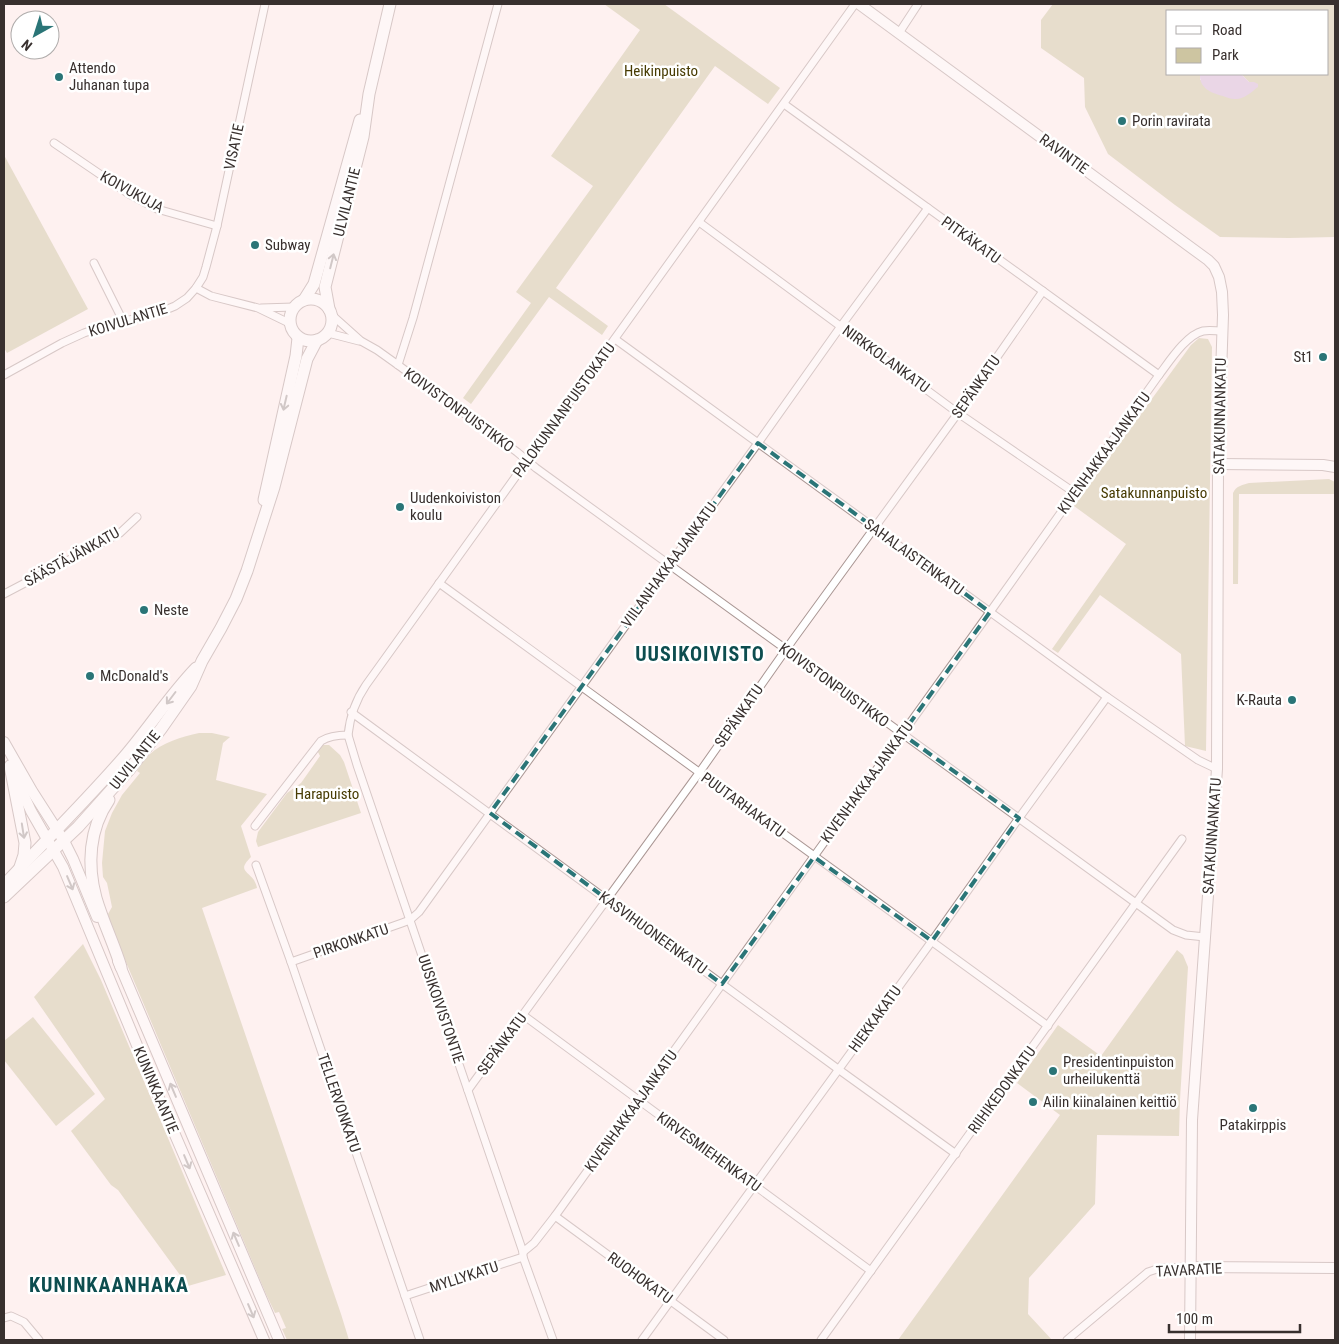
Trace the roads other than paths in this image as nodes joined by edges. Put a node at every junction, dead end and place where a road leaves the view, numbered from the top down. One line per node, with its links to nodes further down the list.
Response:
1 (265, 4): 13 (street, VISATIE)
2 (390, 4): 8 (main road, ULVILANTIE)
3 (498, 4): 30 (street, KOIVISTONPUISTIKKO)
4 (855, 4): 9 (street, PALOKUNNANPUISTOKATU)
5 (859, 4): 7 (main road, RAVINTIE)
6 (918, 4): 7 (street)
7 (899, 33): 24 (main road, RAVINTIE)
8 (369, 94): 17 (main road, ULVILANTIE); 20 (main road, ULVILANTIE, one-way to 8)
9 (784, 104): 11 (street, PITKÄKATU); 12 (street, PALOKUNNANPUISTOKATU)
10 (54, 143): 13 (street, KOIVUKUJA)
11 (928, 208): 16 (street, PITKÄKATU); 23 (street, VIILANHAKKAAJANKATU)
12 (699, 222): 23 (street, NIRKKOLANKATU); 27 (street, PALOKUNNANPUISTOKATU)
13 (217, 226): 15 (street, VISATIE)
14 (94, 263): 21 (street)
15 (196, 288): 19 (street); 21 (street, KOIVULANTIE)
16 (1043, 291): 32 (street, PITKÄKATU); 33 (street, SEPÄNKATU)
17 (304, 300): 18 (main road); 20 (main road)
18 (294, 307): 19 (street); 22 (main road)
19 (258, 308): 22 (street)
20 (330, 312): 25 (main road); 29 (street, KOIVISTONPUISTIKKO)
21 (123, 321): 31 (street, KOIVULANTIE)
22 (290, 322): 26 (main road)
23 (841, 326): 33 (street, NIRKKOLANKATU); 34 (street, VIILANHAKKAAJANKATU)
24 (1222, 331): 32 (street, KIVENHAKKAAJANKATU); 37 (main road, SATAKUNNANKATU)
25 (328, 333): 28 (main road); 29 (street, KOIVISTONPUISTIKKO)
26 (298, 338): 28 (main road); 43 (main road, ULVILANTIE, one-way to 43)
27 (615, 339): 34 (street, SAHALAISTENKATU); 35 (street, PALOKUNNANPUISTOKATU)
28 (317, 340): 43 (main road, ULVILANTIE)
29 (362, 341): 30 (street, KOIVISTONPUISTIKKO)
30 (398, 365): 35 (street, KOIVISTONPUISTIKKO)
31 (4, 375)
32 (1159, 375): 40 (street, KIVENHAKKAAJANKATU)
33 (958, 413): 40 (street, NIRKKOLANKATU); 42 (street, SEPÄNKATU)
34 (758, 443): 42 (street, SAHALAISTENKATU); 44 (street, VIILANHAKKAAJANKATU)
35 (528, 461): 44 (street, KOIVISTONPUISTIKKO); 45 (street, PALOKUNNANPUISTOKATU)
36 (1335, 461): 38 (main road)
37 (1218, 464): 38 (main road); 58 (main road, SATAKUNNANKATU)
38 (1323, 464): 39 (main road)
39 (1335, 467)
40 (1074, 493): 47 (street, KIVENHAKKAAJANKATU)
41 (137, 517): 46 (street, SÄÄSTÄJÄNKATU)
42 (874, 528): 47 (street, SAHALAISTENKATU); 48 (street, SEPÄNKATU)
43 (256, 541): 49 (main road, ULVILANTIE)
44 (670, 564): 48 (street, KOIVISTONPUISTIKKO); 50 (street, VIILANHAKKAAJANKATU)
45 (439, 583): 50 (street, PUUTARHAKATU); 52 (street, PALOKUNNANPUISTOKATU)
46 (4, 594)
47 (990, 612): 51 (street, SAHALAISTENKATU); 53 (street, KIVENHAKKAAJANKATU)
48 (786, 649): 53 (street, KOIVISTONPUISTIKKO); 60 (street, SEPÄNKATU)
49 (202, 661): 59 (main road, ULVILANTIE); 64 (main road, ULVILANTIE, one-way to 64)
50 (581, 686): 60 (street, PUUTARHAKATU); 61 (street, VIILANHAKKAAJANKATU)
51 (1107, 697): 58 (street, SAHALAISTENKATU); 62 (street, HIEKKAKATU)
52 (351, 712): 54 (street, PALOKUNNANPUISTOKATU); 61 (street, KASVIHUONEENKATU)
53 (902, 734): 62 (street, KOIVISTONPUISTIKKO); 69 (street, KIVENHAKKAAJANKATU)
54 (348, 735): 63 (street); 76 (street, UUSIKOIVISTONTIE)
55 (4, 742): 64 (main road, KUNINKAANTIE)
56 (4, 748): 57 (main road, KUNINKAANTIE)
57 (10, 766): 66 (main road, KUNINKAANTIE); 71 (main road, one-way to 71)
58 (1216, 769): 77 (main road, SATAKUNNANKATU)
59 (129, 770): 67 (main road, ULVILANTIE); 80 (main road)
60 (699, 773): 69 (street, PUUTARHAKATU); 74 (street, SEPÄNKATU)
61 (490, 814): 74 (street, KASVIHUONEENKATU); 76 (street, VIILANHAKKAAJANKATU)
62 (1019, 818): 75 (street, KOIVISTONPUISTIKKO); 78 (street, HIEKKAKATU)
63 (255, 826)
64 (57, 830): 66 (main road, ULVILANTIE); 67 (main road, KUNINKAANTIE)
65 (1182, 839): 75 (street, RIIHIKEDONKATU)
66 (48, 840): 68 (main road, KUNINKAANTIE); 71 (main road, ULVILANTIE)
67 (64, 841): 68 (main road, ULVILANTIE); 80 (main road, KUNINKAANTIE)
68 (54, 850): 73 (main road, ULVILANTIE); 98 (main road, KUNINKAANTIE, one-way to 98)
69 (814, 857): 78 (street, PUUTARHAKATU); 81 (street, KIVENHAKKAAJANKATU)
70 (256, 866): 79 (street, TELLERVONKATU)
71 (19, 869): 72 (main road, ULVILANTIE)
72 (4, 885)
73 (4, 897)
74 (606, 899): 81 (street, KASVIHUONEENKATU); 82 (street, SEPÄNKATU)
75 (1136, 904): 77 (street, KOIVISTONPUISTIKKO); 83 (street, RIIHIKEDONKATU)
76 (410, 920): 79 (street, PIRKONKATU); 85 (street, UUSIKOIVISTONTIE)
77 (1205, 937): 91 (main road, SATAKUNNANKATU)
78 (932, 941): 83 (street, PUUTARHAKATU); 84 (street, HIEKKAKATU)
79 (291, 962): 94 (street, TELLERVONKATU)
80 (121, 968): 99 (main road, KUNINKAANTIE, one-way to 80)
81 (722, 984): 84 (street, KASVIHUONEENKATU); 86 (street, KIVENHAKKAAJANKATU)
82 (523, 1015): 85 (street, SEPÄNKATU); 86 (street, KIRVESMIEHENKATU)
83 (1048, 1026): 87 (street, RIIHIKEDONKATU)
84 (838, 1069): 87 (street, KASVIHUONEENKATU); 88 (street, HIEKKAKATU)
85 (468, 1090): 90 (street, UUSIKOIVISTONTIE)
86 (639, 1100): 88 (street, KIRVESMIEHENKATU); 89 (street, KIVENHAKKAAJANKATU)
87 (956, 1154): 93 (street, RIIHIKEDONKATU)
88 (754, 1185): 93 (street, KIRVESMIEHENKATU); 95 (street, HIEKKAKATU)
89 (555, 1216): 90 (street, KIVENHAKKAAJANKATU); 95 (street, RUOHOKATU)
90 (523, 1254): 94 (street, MYLLYKATU); 101 (street, UUSIKOIVISTONTIE)
91 (1190, 1268): 92 (main road, TAVARATIE); 105 (street, TAVARATIE); 106 (main road, SATAKUNNANKATU)
92 (1335, 1268)
93 (872, 1271): 104 (street, RIIHIKEDONKATU)
94 (405, 1296): 100 (street, TELLERVONKATU)
95 (670, 1301): 102 (street, HIEKKAKATU); 103 (street, RUOHOKATU)
96 (4, 1318): 97 (street)
97 (35, 1339)
98 (264, 1340)
99 (279, 1340)
100 (420, 1340)
101 (553, 1340)
102 (642, 1340)
103 (724, 1340)
104 (821, 1340)
105 (1067, 1340)
106 (1190, 1340)

